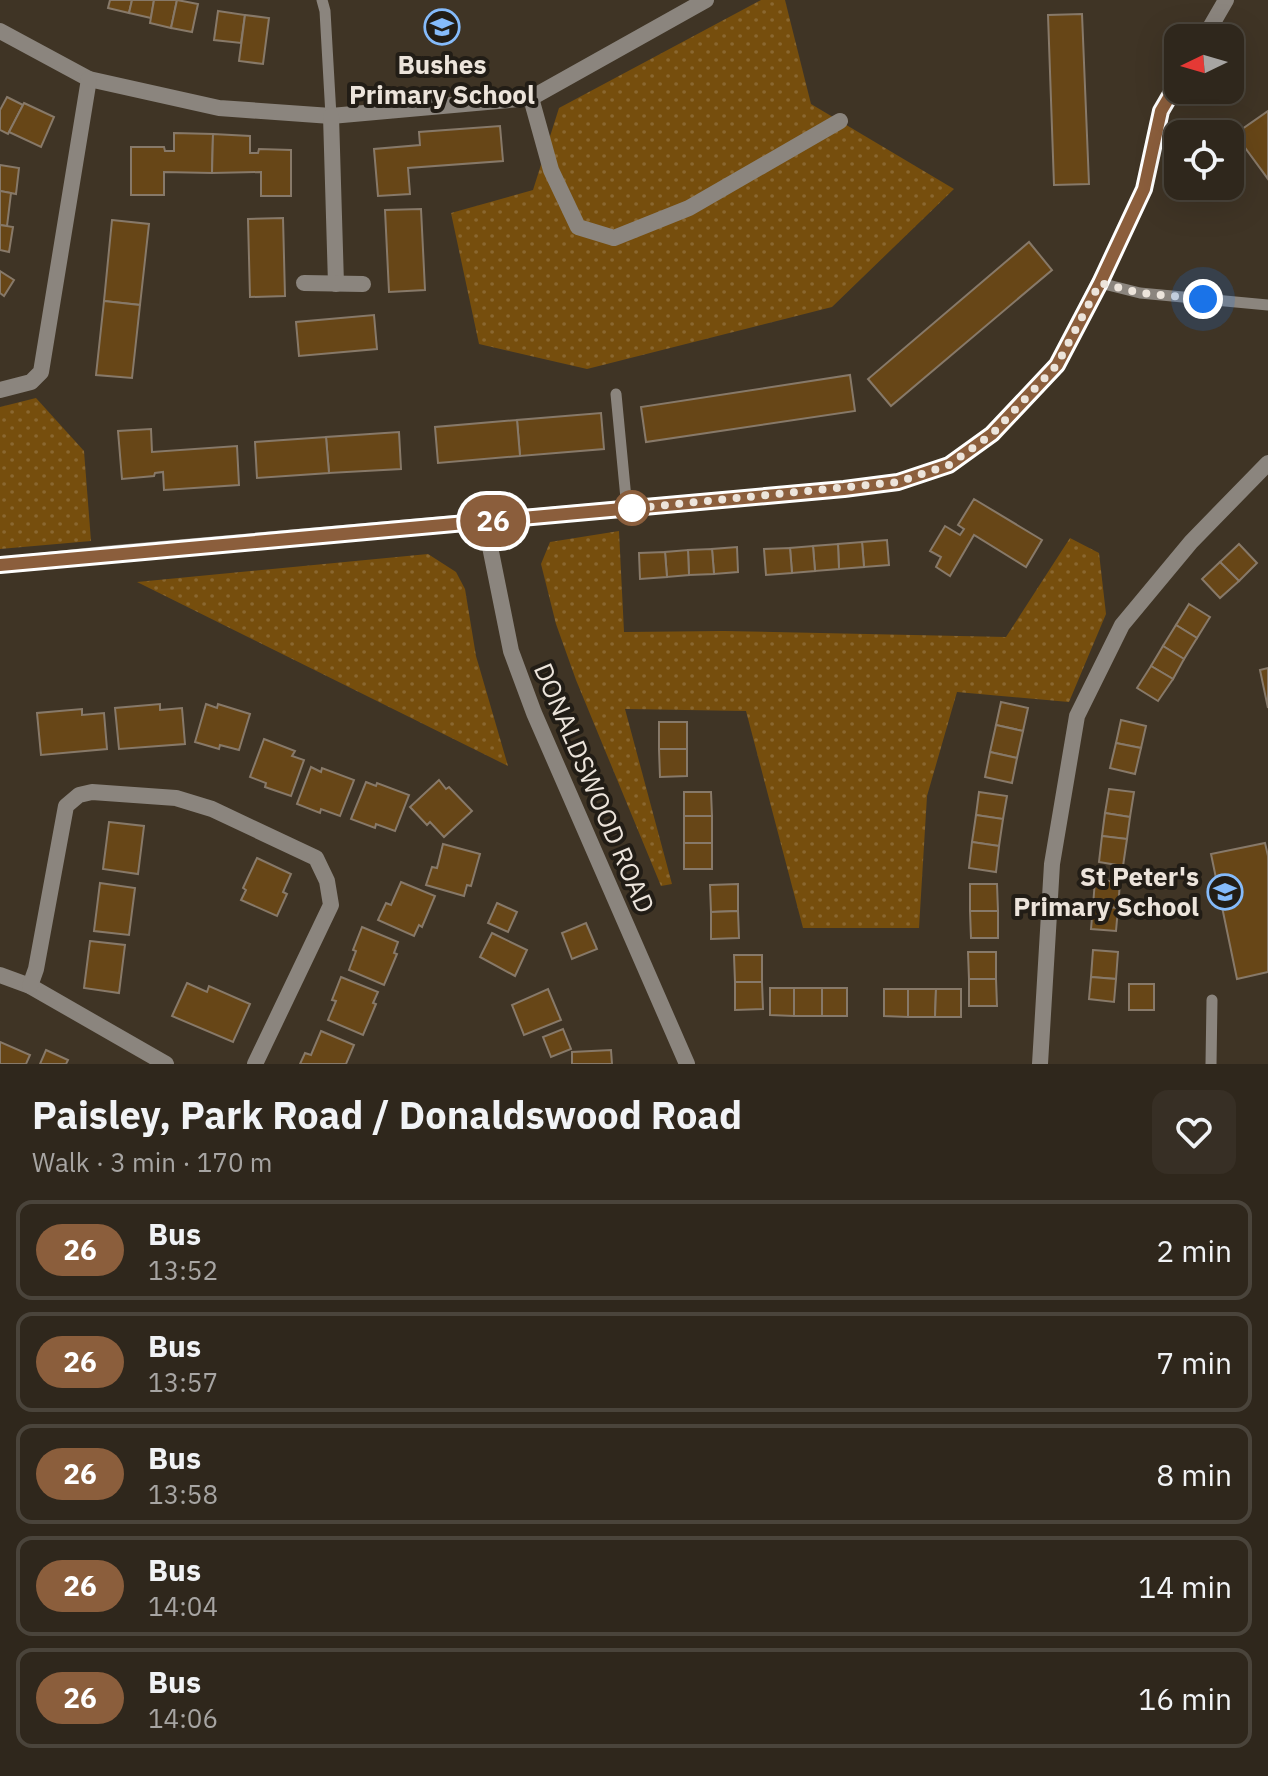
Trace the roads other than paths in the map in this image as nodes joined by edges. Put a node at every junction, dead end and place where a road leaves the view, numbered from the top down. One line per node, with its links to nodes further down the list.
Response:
1 (322, 0): 9 (lane)
2 (706, 0): 7 (street)
3 (1226, 0): 4 (street)
4 (1212, 24)
5 (0, 31): 6 (street)
6 (89, 79): 9 (street); 16 (street)
7 (531, 98): 9 (street); 10 (street)
8 (1165, 104): 12 (street)
9 (331, 116): 13 (street)
10 (840, 121)
11 (304, 283): 13 (street)
12 (1100, 283): 15 (lane); 19 (street)
13 (336, 284): 14 (street)
14 (363, 284)
15 (1268, 305)
16 (0, 390)
17 (616, 394): 19 (lane)
18 (1268, 463): 28 (street)
19 (627, 509): 20 (street)
20 (485, 522): 21 (street); 27 (street, DONALDSWOOD ROAD)
21 (0, 565)
22 (0, 975): 23 (street)
23 (30, 986): 25 (street); 26 (street)
24 (1212, 1000): 29 (lane)
25 (166, 1064)
26 (255, 1064)
27 (687, 1064)
28 (1040, 1064)
29 (1211, 1064)

